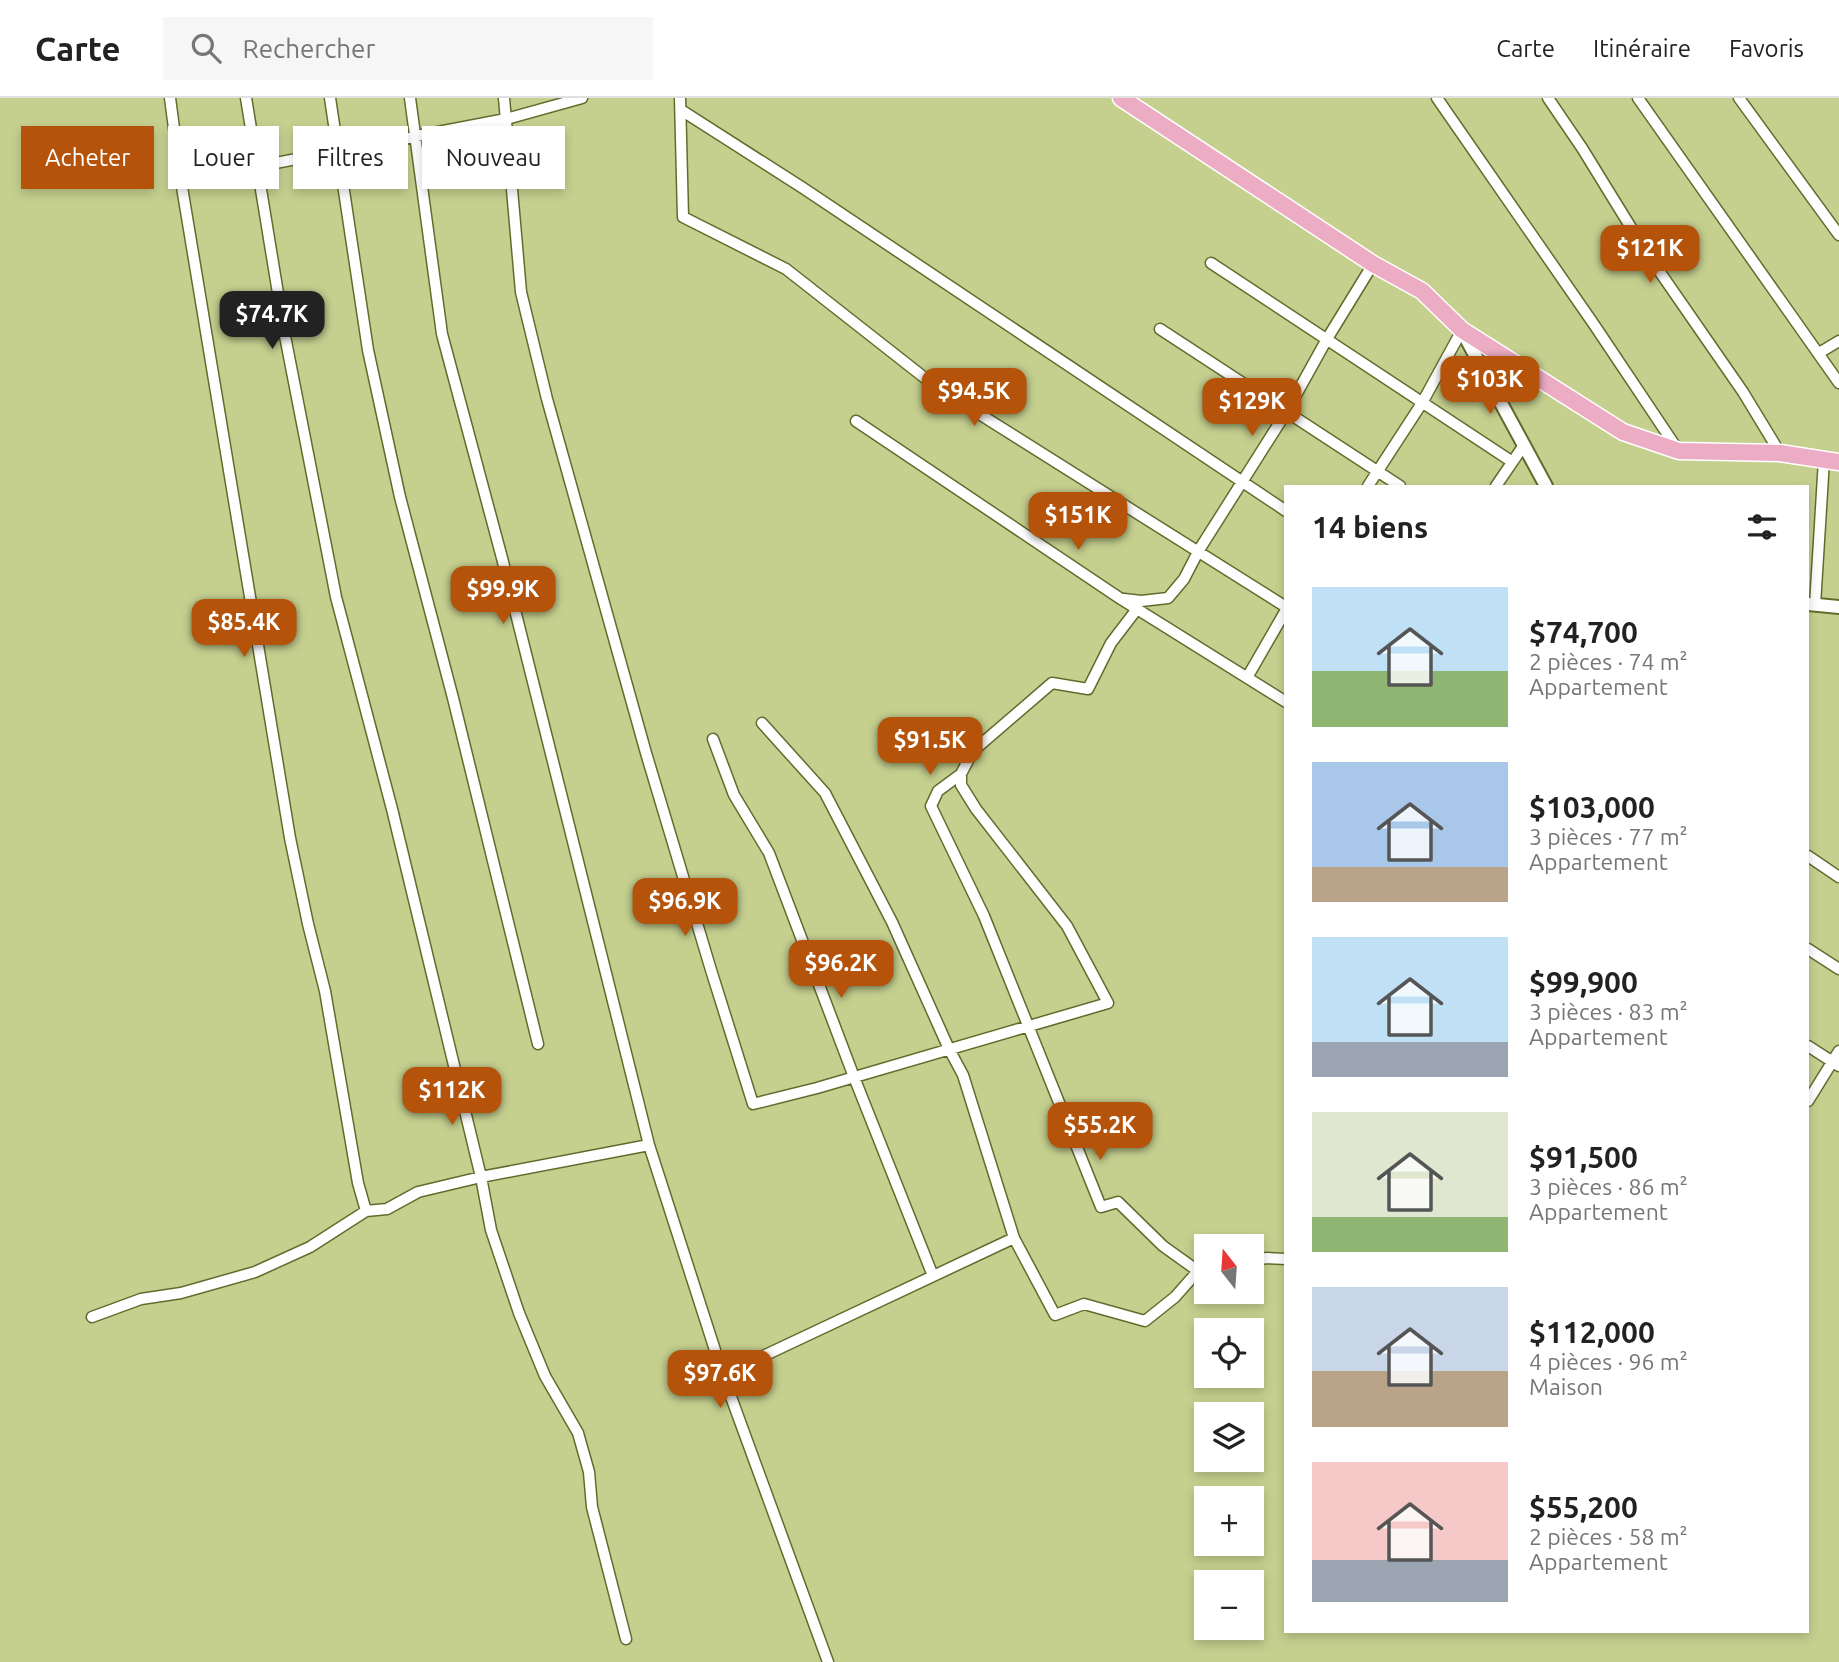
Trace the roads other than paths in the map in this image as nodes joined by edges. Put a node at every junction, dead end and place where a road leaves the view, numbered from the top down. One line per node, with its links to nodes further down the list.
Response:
1 (170, 98): 15 (street)
2 (246, 98): 16 (street)
3 (330, 98): 17 (street)
4 (410, 98): 18 (street)
5 (504, 98): 14 (street)
6 (582, 98): 14 (street)
7 (680, 98): 13 (street)
8 (1121, 98): 25 (highway)
9 (1437, 98): 36 (street)
10 (1548, 98): 37 (street)
11 (1638, 98): 30 (street)
12 (1739, 98): 23 (street)
13 (681, 110): 41 (street); 47 (street)
14 (506, 119): 18 (street); 69 (street)
15 (174, 126)
16 (250, 126)
17 (334, 126)
18 (414, 137): 19 (street); 71 (street)
19 (408, 138)
20 (182, 189): 73 (street)
21 (260, 189): 72 (street)
22 (343, 189): 64 (street)
23 (1839, 234)
24 (1211, 263): 28 (street)
25 (1373, 264): 27 (highway); 28 (street)
26 (1160, 329): 33 (street)
27 (1462, 330): 32 (street); 35 (street); 36 (highway)
28 (1327, 339): 32 (street); 33 (street)
29 (1839, 341): 30 (street)
30 (1819, 353): 31 (street)
31 (1839, 383)
32 (1422, 402): 38 (street); 40 (street)
33 (1287, 411): 40 (street); 41 (street)
34 (856, 421): 48 (street)
35 (1524, 445): 38 (street); 45 (street)
36 (1679, 452): 37 (highway)
37 (1780, 453): 39 (highway)
38 (1511, 461): 44 (street)
39 (1832, 461): 49 (street)
40 (1378, 472): 42 (street); 43 (street)
41 (1242, 482): 46 (street); 47 (street)
42 (1369, 485)
43 (1398, 485)
44 (1497, 485)
45 (1545, 485)
46 (1284, 510)
47 (1199, 550): 48 (street); 50 (street)
48 (1121, 599): 52 (street)
49 (1812, 604): 51 (street)
50 (1284, 607)
51 (1839, 607)
52 (1137, 609): 54 (street); 58 (street)
53 (1284, 612): 54 (street)
54 (1248, 676): 55 (street)
55 (1284, 701)
56 (762, 723): 66 (street)
57 (713, 739): 69 (street)
58 (961, 774): 63 (street); 63 (street)
59 (1809, 857): 60 (street)
60 (1839, 877)
61 (1809, 950): 62 (street)
62 (1839, 969)
63 (1030, 1026): 66 (street); 77 (street)
64 (538, 1044)
65 (1809, 1047): 68 (street)
66 (949, 1049): 69 (street); 74 (street)
67 (1839, 1051): 68 (street)
68 (1836, 1064): 70 (street)
69 (854, 1077): 78 (street)
70 (1809, 1100)
71 (649, 1145): 72 (street); 81 (street)
72 (481, 1177): 73 (street); 82 (street)
73 (366, 1211): 80 (street)
74 (1014, 1238): 78 (street); 79 (street)
75 (1264, 1259): 76 (street)
76 (1284, 1259)
77 (1194, 1265)
78 (933, 1276): 81 (street)
79 (1194, 1278)
80 (92, 1317)
81 (723, 1374): 83 (street)
82 (626, 1639)
83 (828, 1662)

